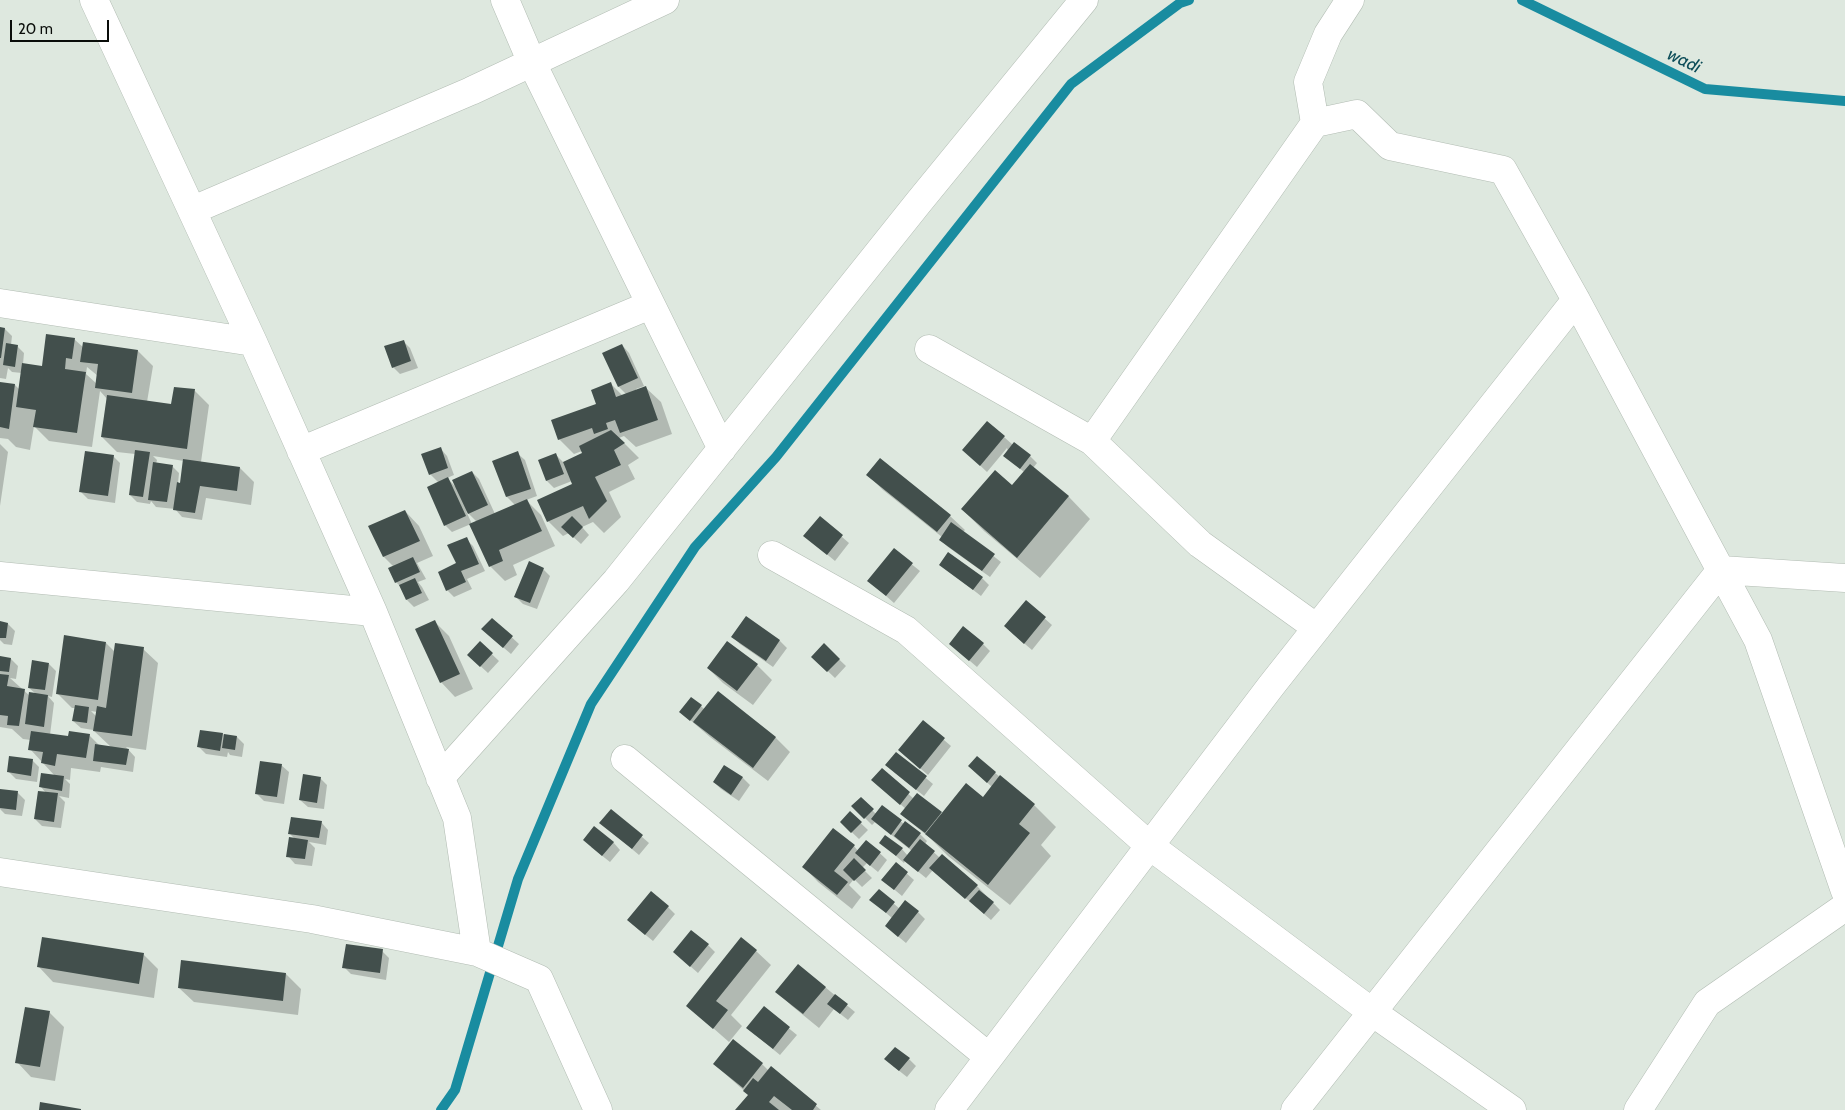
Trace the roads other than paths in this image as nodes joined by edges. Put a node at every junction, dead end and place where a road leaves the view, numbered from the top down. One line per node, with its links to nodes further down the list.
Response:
1 (94, 0): 8 (street)
2 (506, 0): 6 (street)
3 (665, 0): 6 (street)
4 (1084, 0): 15 (street)
5 (1350, 0): 7 (street)
6 (532, 63): 8 (street); 11 (street)
7 (1315, 124): 9 (street); 14 (street)
8 (193, 210): 12 (street)
9 (1576, 300): 18 (street); 22 (street)
10 (0, 303): 12 (street)
11 (650, 305): 15 (street); 16 (street)
12 (254, 342): 16 (street)
13 (930, 348): 14 (street)
14 (1092, 441): 22 (street)
15 (722, 449): 24 (street)
16 (301, 451): 21 (street)
17 (772, 555): 25 (street)
18 (1721, 570): 20 (street); 27 (street); 30 (street)
19 (0, 576): 21 (street)
20 (1845, 578)
21 (372, 612): 24 (street)
22 (1316, 628): 25 (street)
23 (625, 760): 31 (street)
24 (440, 778): 29 (street)
25 (1150, 846): 30 (street); 31 (street)
26 (1, 879): 29 (street)
27 (1845, 891)
28 (1845, 907): 36 (street)
29 (477, 952): 32 (street)
30 (1372, 1012): 34 (street); 35 (street)
31 (989, 1058): 33 (street)
32 (598, 1110)
33 (949, 1110)
34 (1295, 1110)
35 (1512, 1110)
36 (1638, 1110)

